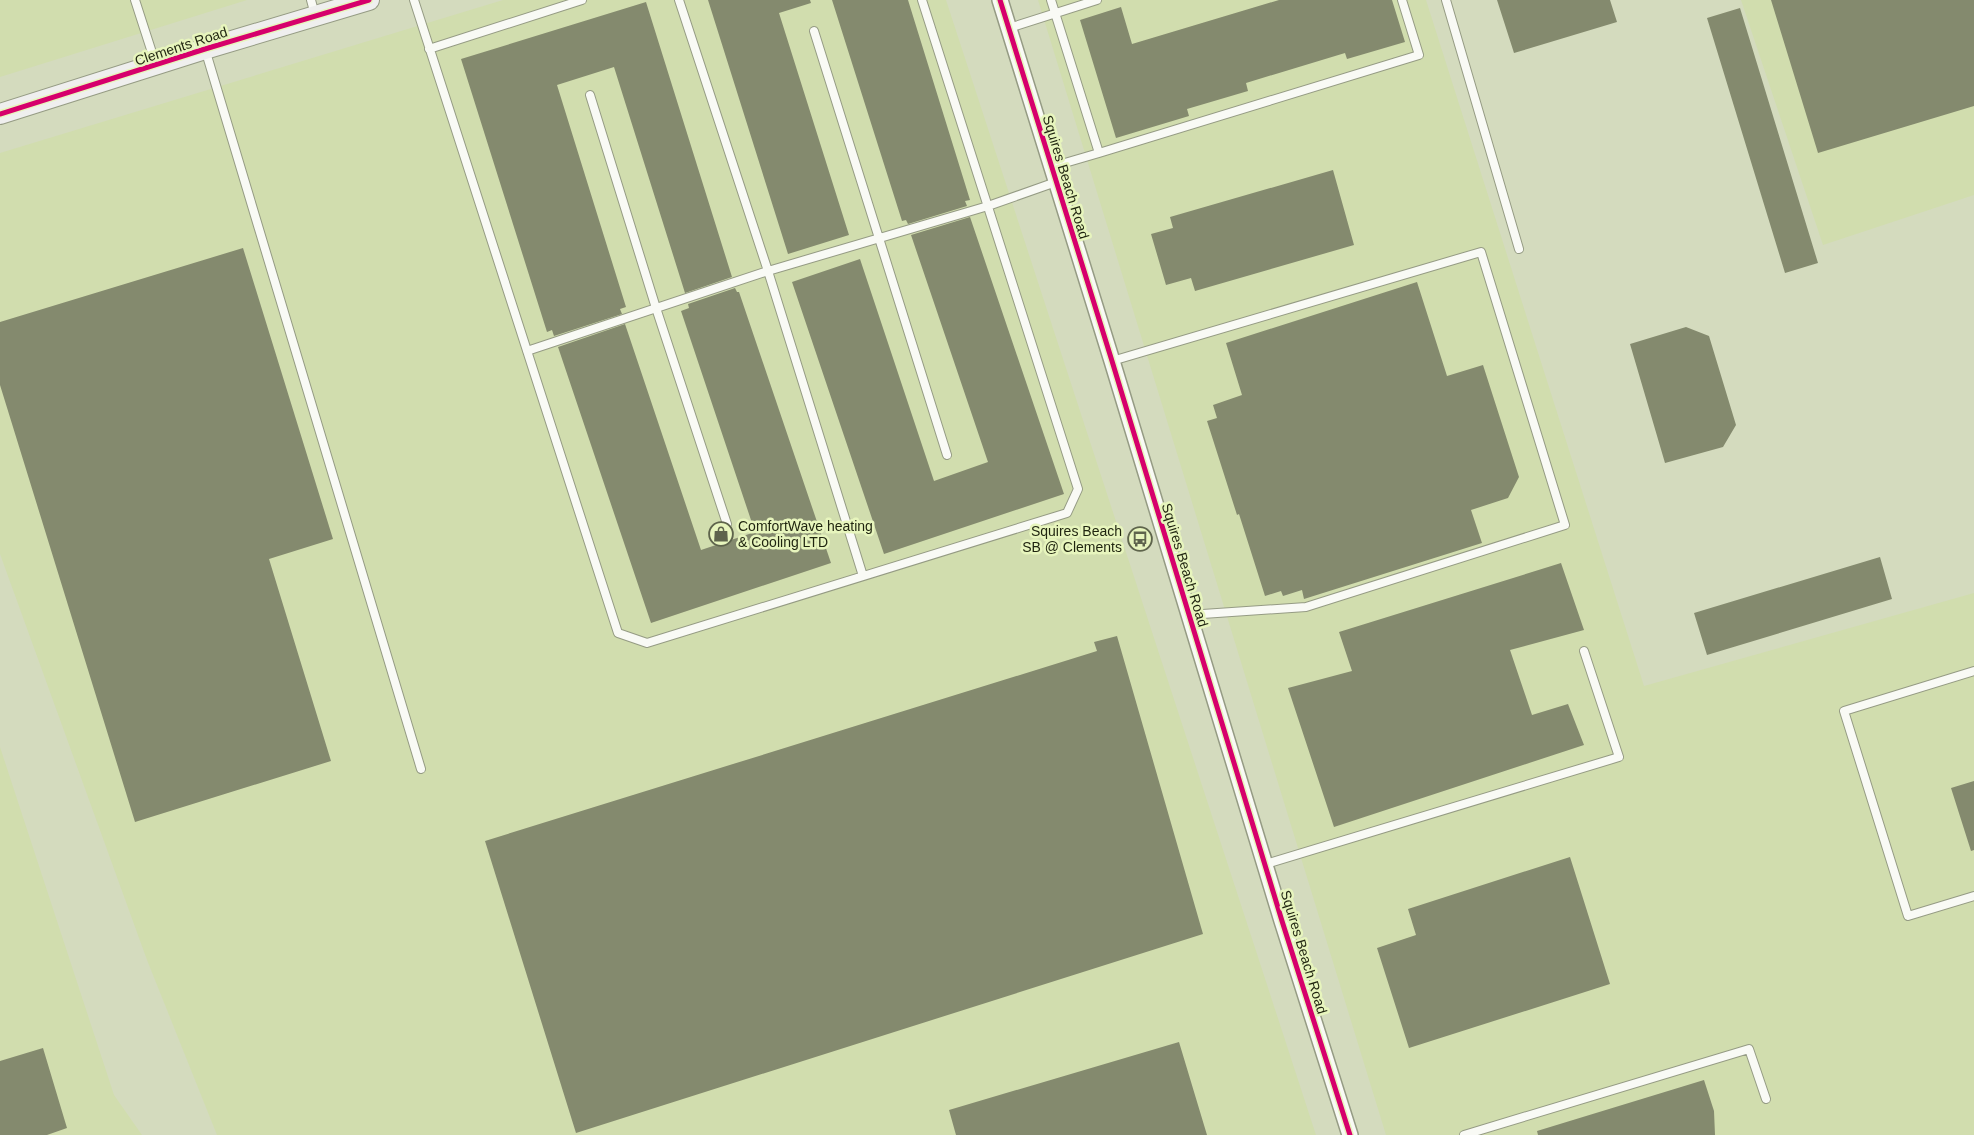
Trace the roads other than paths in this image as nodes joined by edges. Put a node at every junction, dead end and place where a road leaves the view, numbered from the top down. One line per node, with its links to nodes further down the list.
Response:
1 (135, 0): 18 (lane)
2 (369, 0): 12 (street, Clements Road)
3 (414, 0): 16 (lane)
4 (582, 0): 16 (lane)
5 (679, 0): 27 (lane)
6 (922, 0): 24 (lane)
7 (1000, 0): 14 (street, Squires Beach Road)
8 (1052, 0): 13 (lane)
9 (1097, 0): 13 (lane)
10 (1402, 0): 21 (lane)
11 (1446, 0): 26 (lane)
12 (313, 8): 17 (street, Clements Road)
13 (1055, 13): 14 (lane); 21 (lane)
14 (1008, 28): 22 (street, Squires Beach Road)
15 (814, 31): 25 (lane)
16 (429, 48): 29 (lane)
17 (205, 49): 18 (street, Clements Road); 37 (lane)
18 (156, 66): 20 (street, Clements Road)
19 (590, 95): 28 (lane)
20 (0, 114)
21 (1098, 153): 22 (lane)
22 (1051, 167): 23 (street, Squires Beach Road)
23 (1056, 182): 24 (lane); 30 (street, Squires Beach Road)
24 (988, 206): 25 (lane); 33 (lane)
25 (878, 238): 27 (lane); 31 (lane)
26 (1519, 248)
27 (768, 271): 28 (lane); 33 (lane)
28 (656, 308): 29 (lane); 32 (lane)
29 (527, 351): 33 (lane)
30 (1112, 361): 34 (street, Squires Beach Road); 34 (lane)
31 (947, 455)
32 (727, 524)
33 (863, 576)
34 (1188, 615): 38 (street, Squires Beach Road)
35 (1584, 651): 38 (lane)
36 (1974, 671): 39 (lane)
37 (420, 769)
38 (1266, 864): 41 (street, Squires Beach Road)
39 (1974, 896)
40 (1766, 1098): 42 (lane)
41 (1350, 1135)
42 (1464, 1135)

